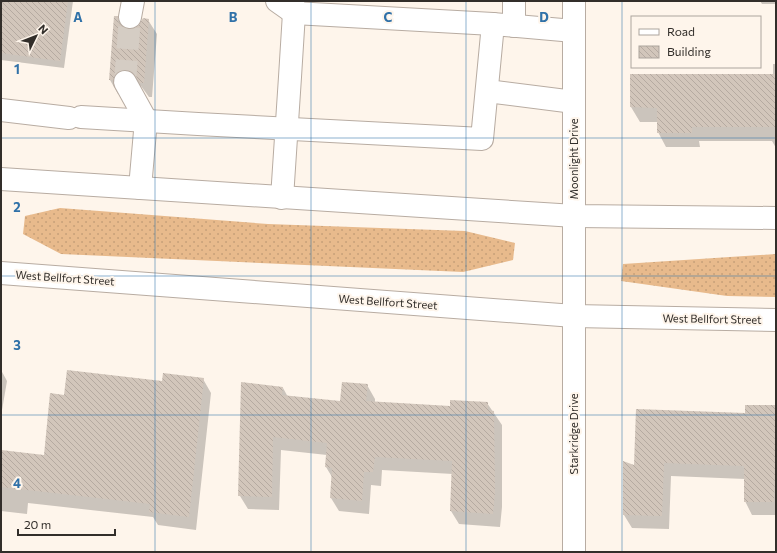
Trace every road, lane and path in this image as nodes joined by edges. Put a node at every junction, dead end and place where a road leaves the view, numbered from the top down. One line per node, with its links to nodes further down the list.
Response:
1 (514, 1): 5 (main road)
2 (574, 1): 6 (main road, Moonlight Drive)
3 (296, 6): 4 (main road); 12 (main road)
4 (492, 24): 5 (main road); 8 (main road)
5 (514, 26): 6 (main road)
6 (574, 31): 9 (main road, Moonlight Drive)
7 (126, 82): 11 (main road)
8 (487, 91): 9 (main road); 12 (main road)
9 (574, 102): 16 (main road, Moonlight Drive)
10 (1, 110): 11 (main road)
11 (146, 120): 12 (main road); 14 (main road)
12 (286, 128): 15 (main road)
13 (1, 179): 14 (main road)
14 (140, 188): 15 (main road)
15 (282, 198): 16 (main road)
16 (574, 216): 17 (main road); 19 (main road, Moonlight Drive)
17 (776, 218)
18 (1, 274): 19 (main road, West Bellfort Street)
19 (574, 316): 20 (main road, West Bellfort Street); 21 (main road, Starkridge Drive)
20 (776, 320)
21 (574, 552)

